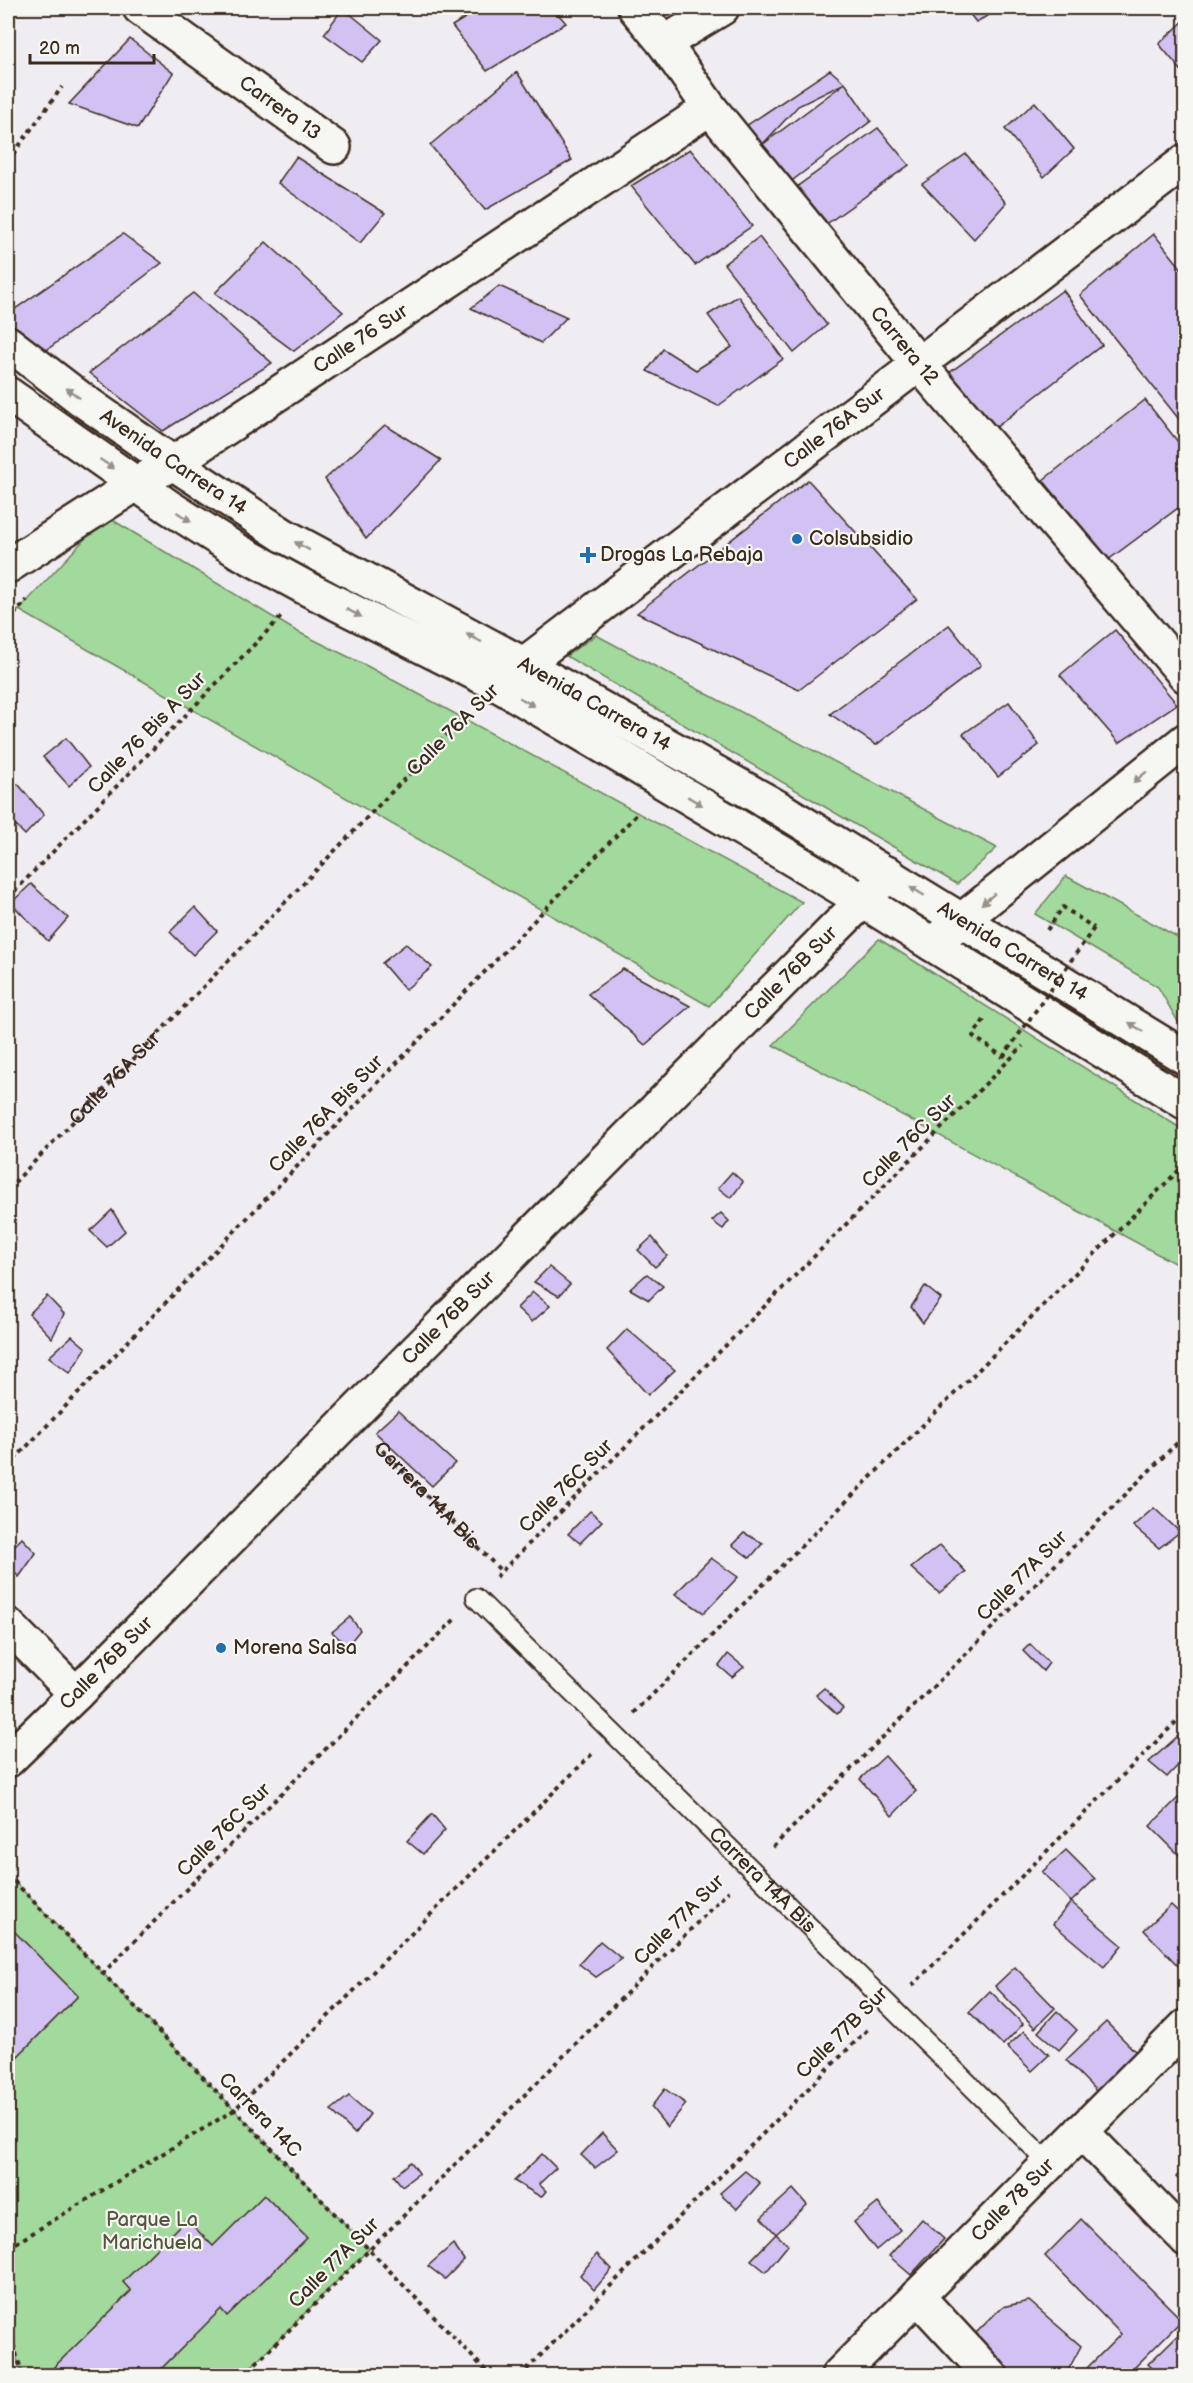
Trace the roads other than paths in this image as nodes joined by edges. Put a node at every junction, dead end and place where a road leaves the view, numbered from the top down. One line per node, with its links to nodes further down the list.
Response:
1 (140, 8): 6 (street, Carrera 13)
2 (635, 8): 4 (street, Carrera 12)
3 (722, 8): 4 (street)
4 (664, 43): 5 (street, Carrera 12)
5 (710, 108): 9 (street, Carrera 12); 11 (street, Calle 76 Sur)
6 (334, 147)
7 (1185, 160): 9 (street, Calle 76A Sur)
8 (8, 344): 11 (street, Avenida Carrera 14, one-way to 8)
9 (918, 363): 14 (street, Calle 76A Sur); 15 (street, Carrera 12)
10 (8, 394): 12 (street, Avenida Carrera 14, one-way to 12)
11 (173, 463): 12 (street, Calle 76 Sur); 14 (street, Avenida Carrera 14, one-way to 11)
12 (136, 484): 13 (street, Calle 76 Sur); 16 (street, Avenida Carrera 14, one-way to 16)
13 (8, 566)
14 (523, 664): 16 (street, Calle 76A Sur); 18 (street, Avenida Carrera 14)
15 (1185, 676)
16 (497, 684): 19 (street, Avenida Carrera 14, one-way to 19)
17 (1185, 740): 20 (street, one-way to 20)
18 (889, 874): 19 (street, Calle 76B Sur); 20 (street, Avenida Carrera 14, one-way to 18)
19 (863, 901): 21 (street, Avenida Carrera 14); 26 (street, Calle 76B Sur)
20 (962, 920): 21 (street); 22 (street, Avenida Carrera 14, one-way to 20)
21 (932, 944): 23 (street, Avenida Carrera 14)
22 (1185, 1058)
23 (1185, 1102)
24 (476, 1598): 30 (lane, Carrera 14A Bis)
25 (8, 1625): 26 (street)
26 (76, 1694): 27 (street, Calle 76B Sur)
27 (8, 1760)
28 (1185, 2026): 29 (street, Calle 78 Sur)
29 (1081, 2131): 30 (street, Calle 78 Sur); 31 (street)
30 (1049, 2163): 32 (street, Calle 78 Sur)
31 (1185, 2240)
32 (917, 2296): 33 (street, Calle 78 Sur); 34 (street)
33 (838, 2376)
34 (991, 2376)

